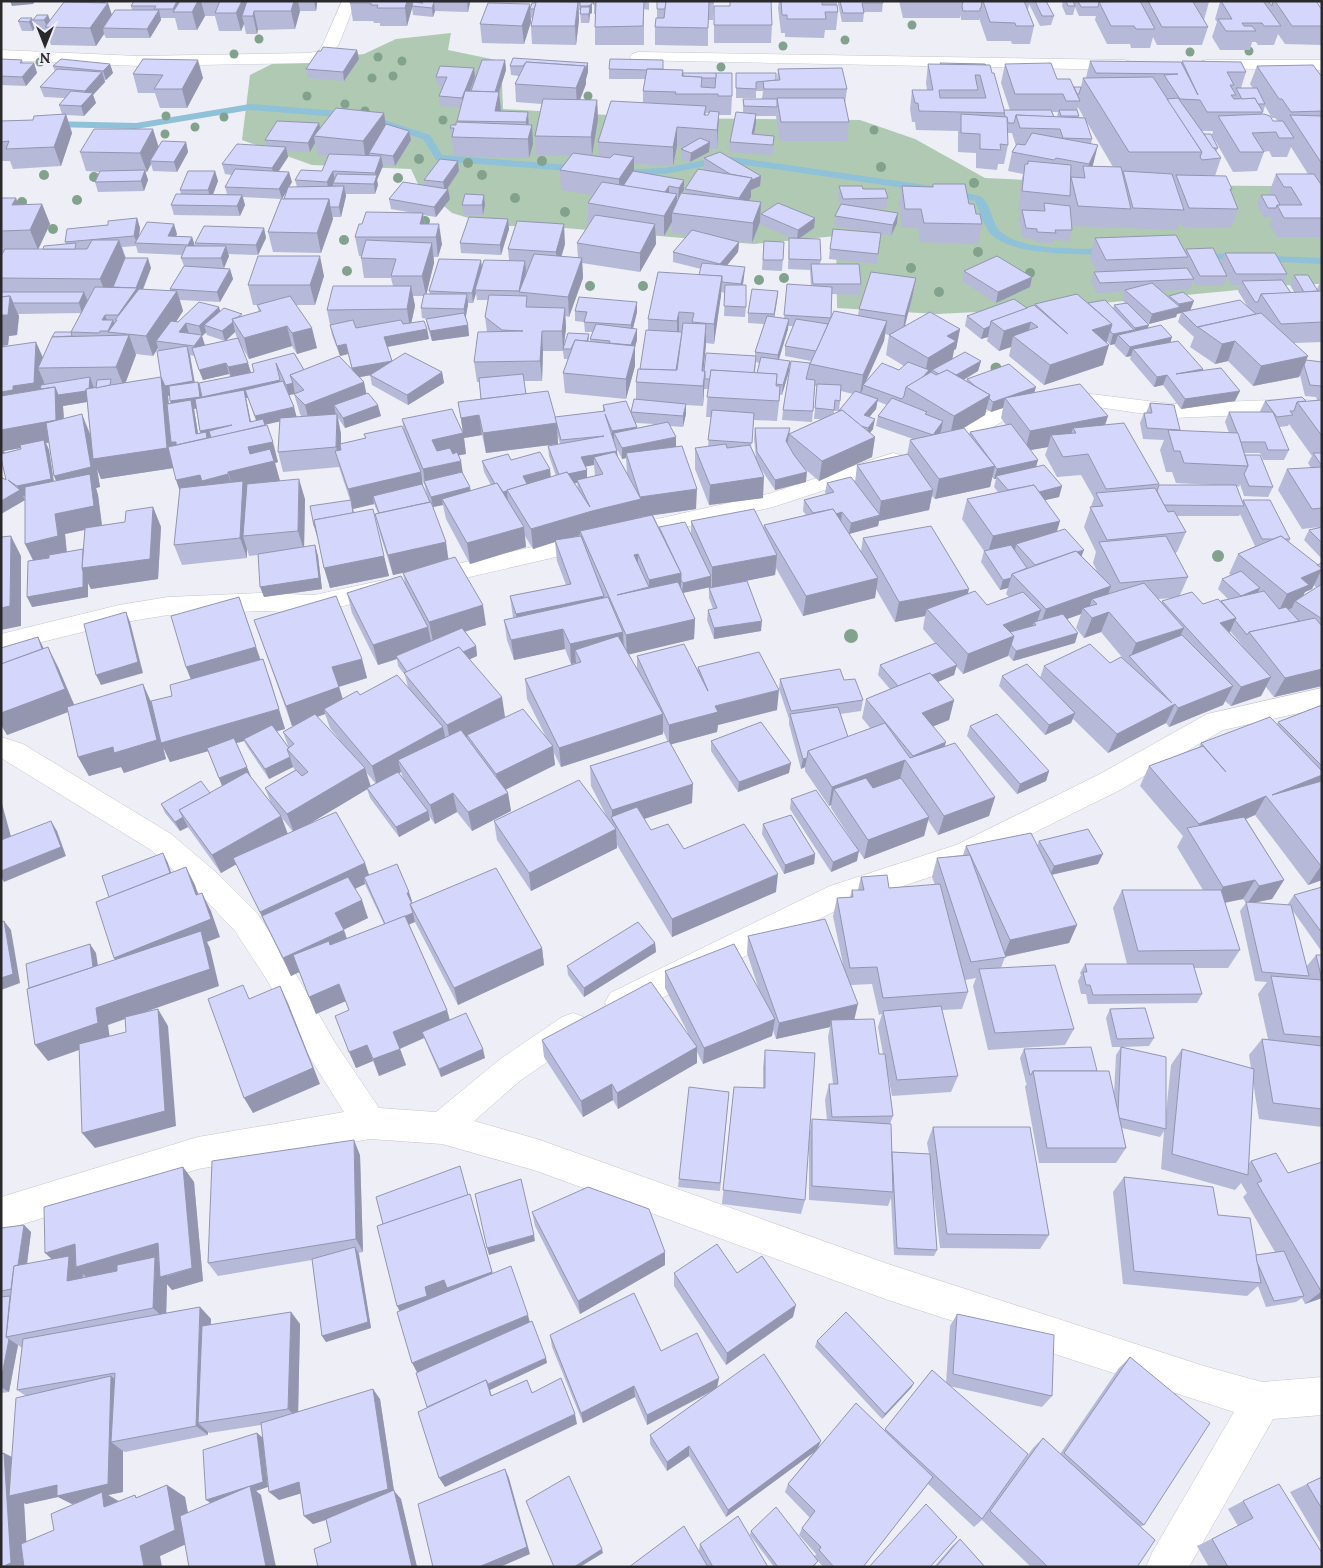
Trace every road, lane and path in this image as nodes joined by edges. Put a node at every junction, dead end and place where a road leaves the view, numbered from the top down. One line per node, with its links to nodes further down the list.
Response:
1 (349, 1): 2 (street)
2 (1, 55)
3 (638, 57): 4 (street)
4 (1143, 65)
5 (1193, 65): 6 (street)
6 (1322, 65)
7 (1322, 409): 8 (street)
8 (1, 643)
9 (1322, 698): 12 (street)
10 (1, 747): 11 (street)
11 (370, 1123): 12 (street); 13 (street)
12 (442, 1128): 15 (street)
13 (1, 1214)
14 (1322, 1396): 15 (street)
15 (1262, 1401): 16 (street)
16 (1166, 1567)

